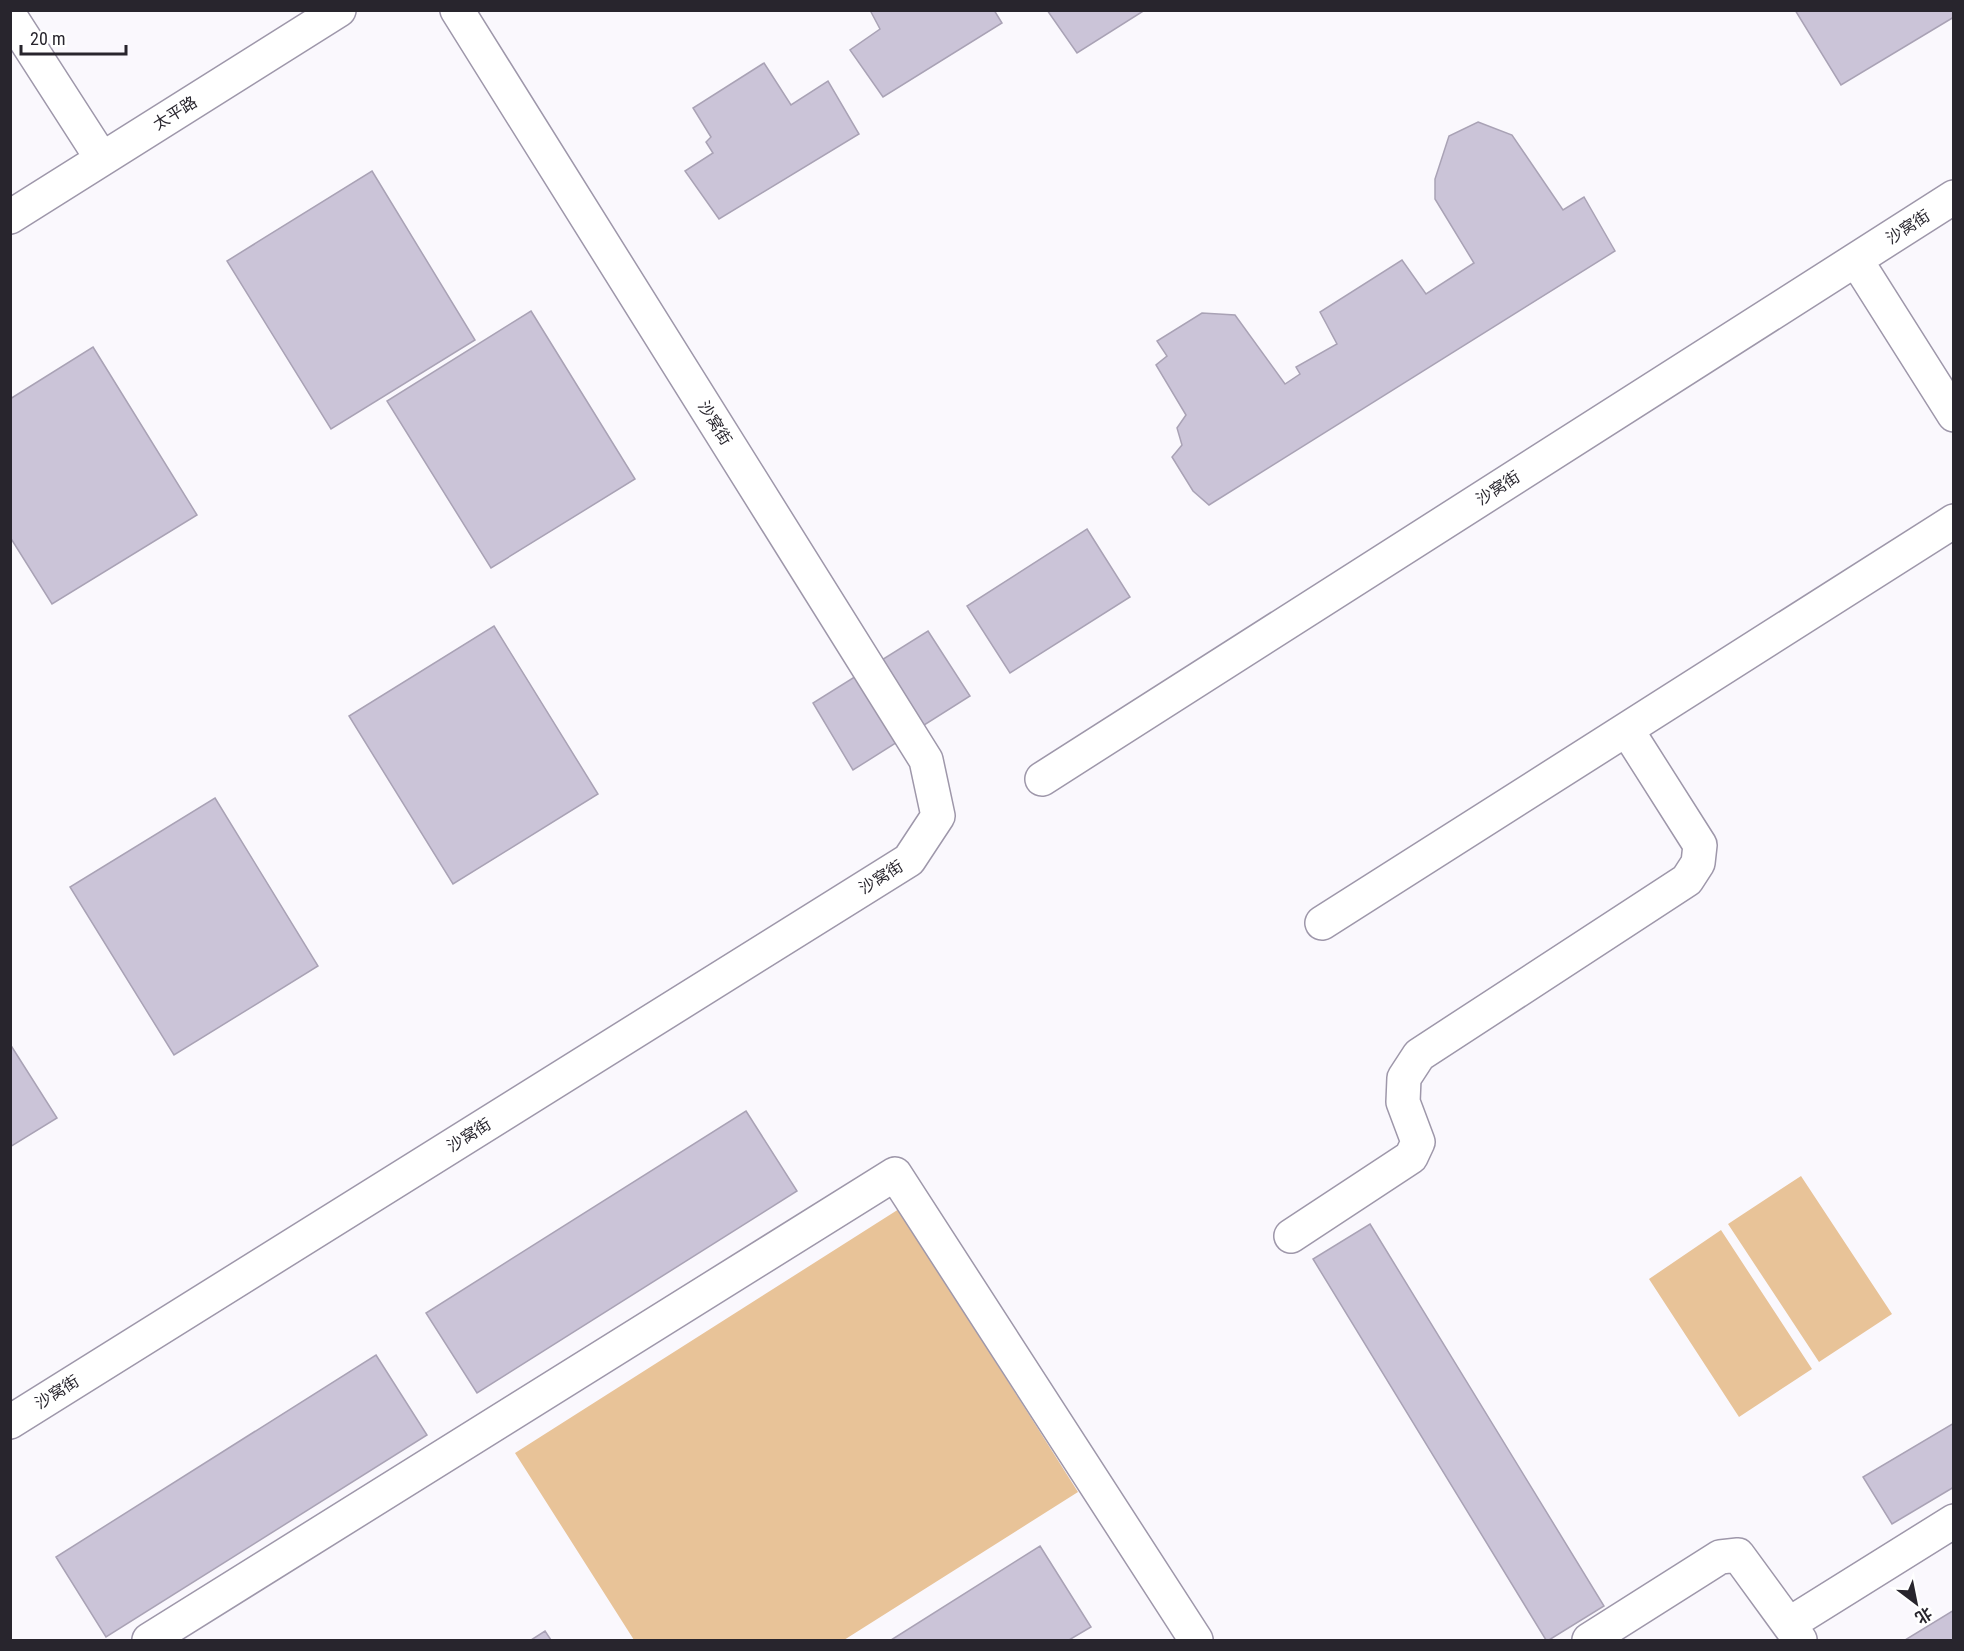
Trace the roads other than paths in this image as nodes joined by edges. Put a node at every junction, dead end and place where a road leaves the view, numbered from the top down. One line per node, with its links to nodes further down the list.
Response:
1 (339, 10): 4 (street, 太平路)
2 (456, 10): 14 (street, 沙窝街)
3 (10, 16): 4 (street)
4 (102, 159): 6 (street, 太平路)
5 (1953, 197): 7 (street, 沙窝街)
6 (10, 218)
7 (1856, 260): 8 (street); 11 (street, 沙窝街)
8 (1953, 415)
9 (1953, 521): 10 (street)
10 (1627, 730): 12 (street); 13 (street)
11 (1042, 779)
12 (1322, 923)
13 (1291, 1236)
14 (10, 1422)
15 (1953, 1521): 16 (street)
16 (1795, 1632): 19 (street)
17 (149, 1641): 18 (street)
18 (1196, 1641)
19 (1589, 1641)

